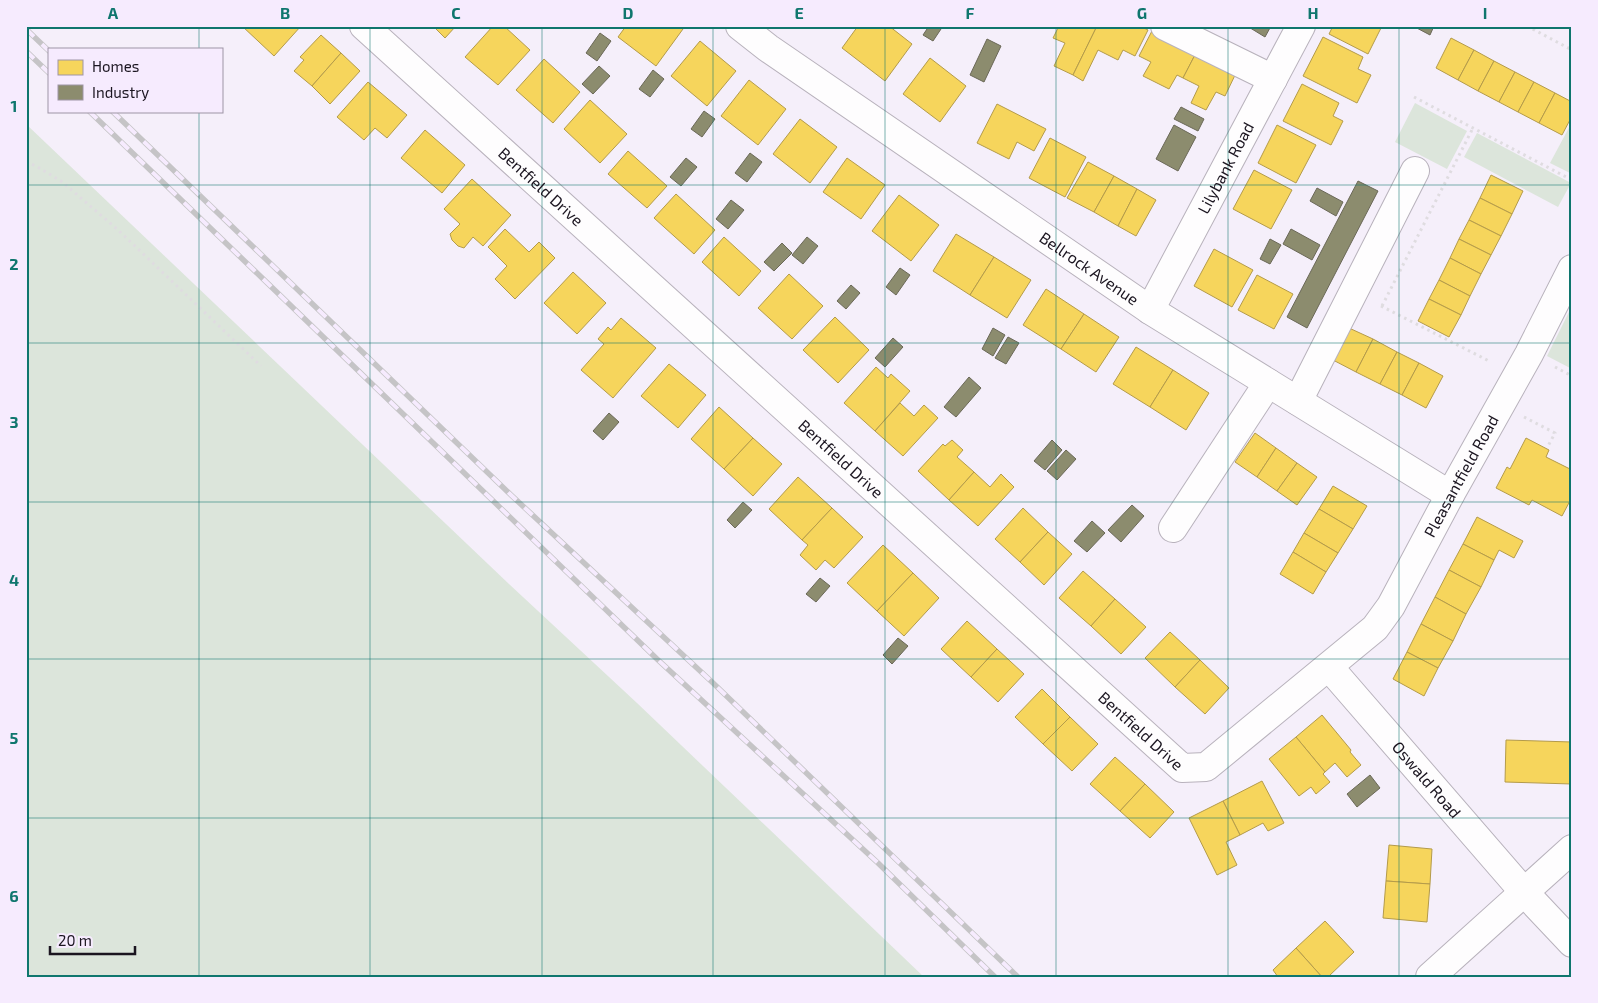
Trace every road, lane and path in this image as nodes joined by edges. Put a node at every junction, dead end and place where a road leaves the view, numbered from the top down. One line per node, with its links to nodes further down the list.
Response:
1 (364, 26): 25 (street, Bentfield Drive)
2 (740, 26): 16 (street, Bellrock Avenue)
3 (1165, 26): 7 (street)
4 (1301, 26): 7 (street, Lilybank Road)
5 (1527, 26): 6 (path)
6 (1572, 50)
7 (1273, 79): 16 (street, Lilybank Road)
8 (1414, 97): 9 (path)
9 (1473, 128): 12 (path); 15 (path)
10 (26, 162): 18 (path)
11 (1415, 171): 14 (street)
12 (1572, 180)
13 (1572, 269): 23 (street, Pleasantfield Road)
14 (1353, 292): 15 (path); 20 (street)
15 (1382, 306): 17 (path)
16 (1150, 310): 19 (street, Bellrock Avenue)
17 (1492, 363)
18 (261, 366)
19 (1268, 383): 20 (street, Bellrock Avenue); 24 (street)
20 (1298, 401): 23 (street, Bellrock Avenue)
21 (1522, 416): 22 (path)
22 (1547, 448)
23 (1450, 495): 25 (street, Pleasantfield Road)
24 (1174, 528)
25 (1329, 667): 27 (street, Oswald Road)
26 (1572, 848): 27 (street)
27 (1524, 892): 28 (street, Oswald Road); 29 (street)
28 (1572, 942)
29 (1430, 977)

